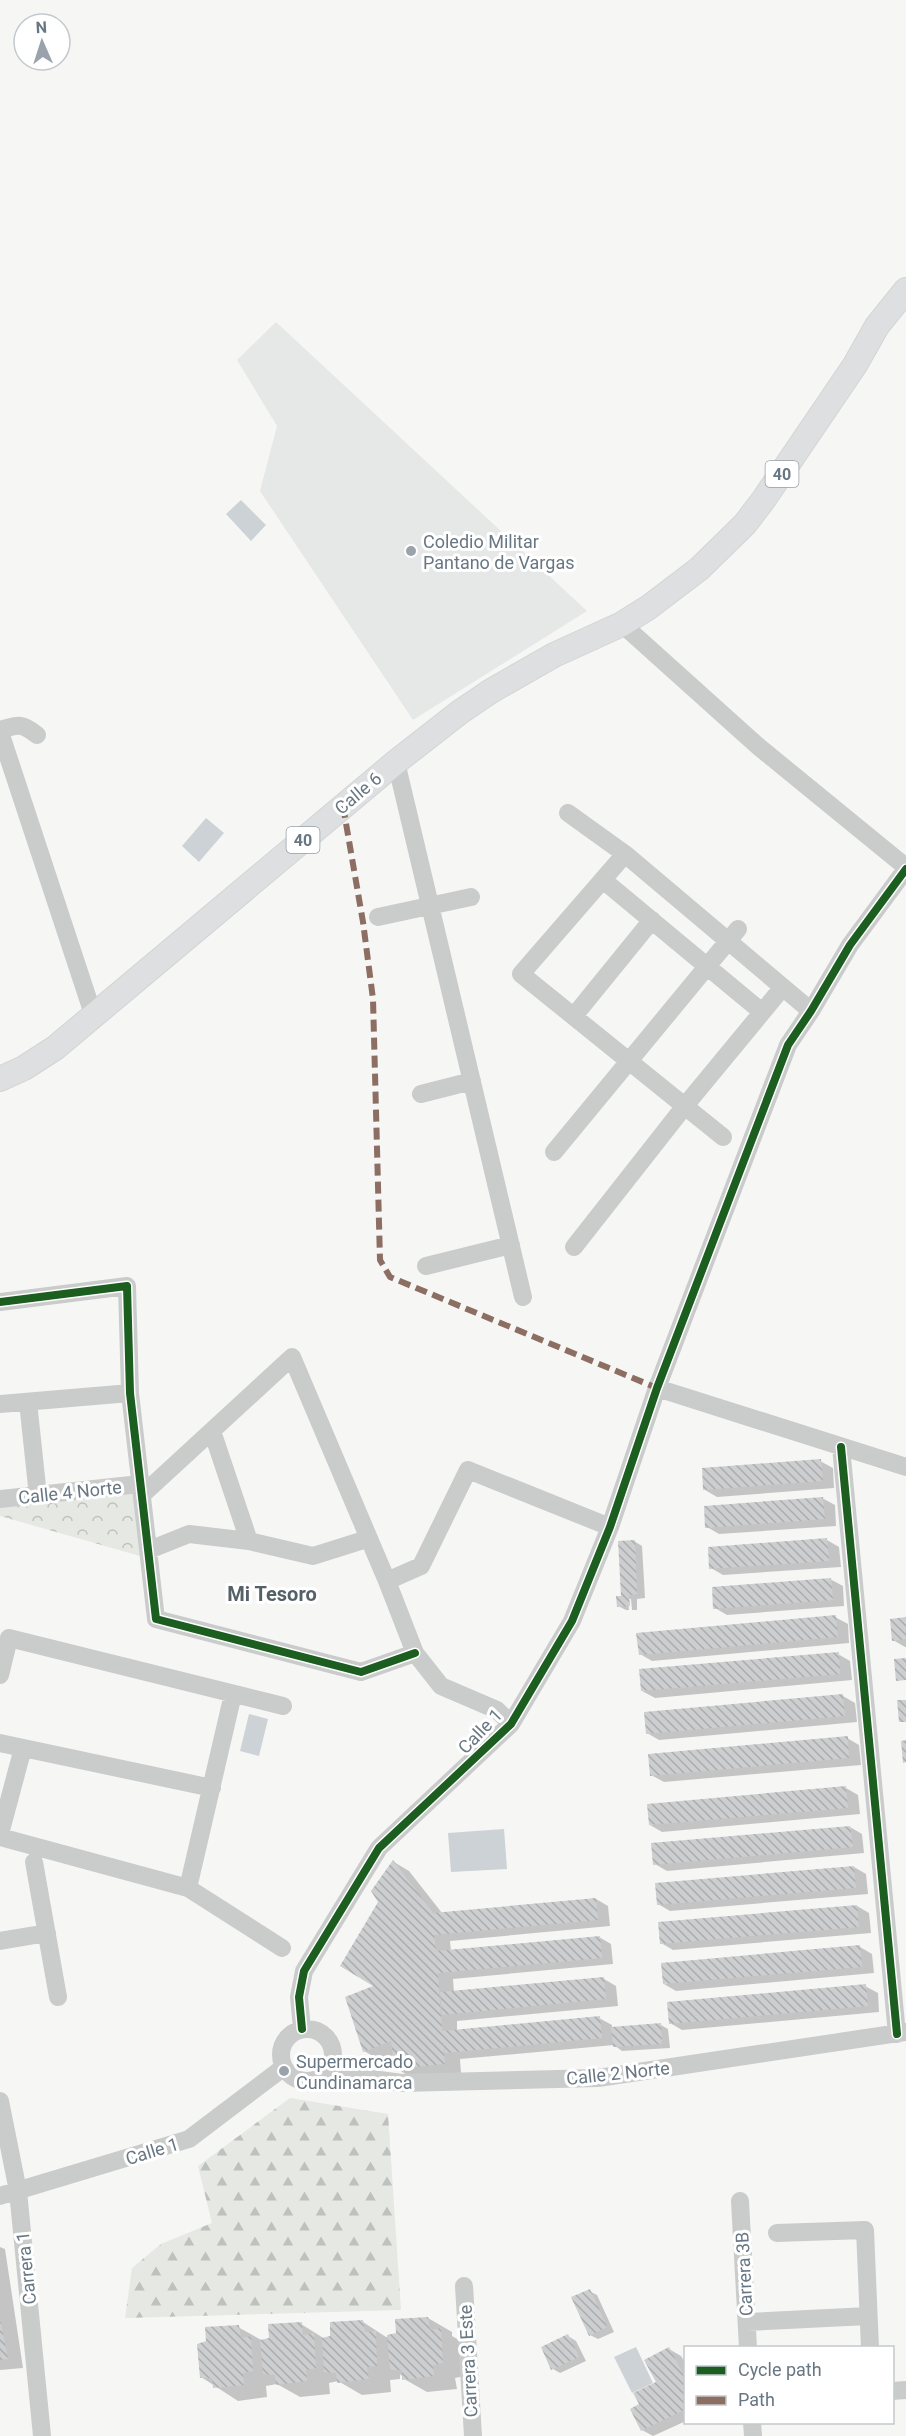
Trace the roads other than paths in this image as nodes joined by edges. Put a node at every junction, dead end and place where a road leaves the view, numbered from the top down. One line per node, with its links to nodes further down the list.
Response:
1 (906, 290): 2 (main road, 40)
2 (622, 624): 5 (main road, Calle 6 / 40); 8 (street)
3 (0, 731): 4 (street); 21 (street)
4 (37, 735)
5 (396, 762): 12 (street); 21 (main road, Calle 6 / 40)
6 (568, 813): 7 (street)
7 (625, 854): 9 (street); 11 (street)
8 (906, 868): 18 (street, Calle 1)
9 (603, 880): 14 (street); 20 (street)
10 (471, 897): 12 (street)
11 (679, 899): 14 (street); 15 (street)
12 (430, 906): 13 (street); 24 (street)
13 (378, 917)
14 (655, 922): 16 (street); 20 (street)
15 (733, 935): 16 (street); 17 (street)
16 (708, 967): 19 (street); 22 (street)
17 (783, 987): 18 (street); 19 (street)
18 (812, 1011): 34 (street, Calle 1)
19 (762, 1012): 26 (street)
20 (574, 1016): 22 (street)
21 (94, 1017): 23 (main road, Calle 6 / 40)
22 (630, 1061): 26 (street); 28 (street)
23 (0, 1079)
24 (472, 1081): 25 (street); 29 (street)
25 (421, 1094)
26 (684, 1107): 27 (street); 30 (street)
27 (723, 1137)
28 (555, 1152)
29 (511, 1245): 31 (street); 32 (street)
30 (574, 1247)
31 (426, 1266)
32 (523, 1297)
33 (0, 1302): 35 (street)
34 (657, 1388): 39 (street); 44 (street, Calle 1)
35 (130, 1394): 36 (street); 41 (street)
36 (28, 1402): 37 (street); 42 (street)
37 (0, 1404)
38 (212, 1431): 41 (street); 45 (street); 46 (street)
39 (841, 1447): 40 (street); 65 (street)
40 (906, 1467)
41 (141, 1489): 42 (street, Calle 4 Norte); 47 (street)
42 (38, 1496): 43 (street, Calle 4 Norte)
43 (0, 1499)
44 (610, 1527): 48 (street); 53 (street, Calle 1)
45 (368, 1539): 46 (street); 48 (street)
46 (249, 1541): 47 (street)
47 (148, 1550): 49 (street)
48 (387, 1581): 49 (street)
49 (415, 1653): 53 (street)
50 (0, 1674): 51 (street)
51 (233, 1694): 52 (street); 56 (street)
52 (283, 1706)
53 (511, 1724): 64 (street, Calle 1)
54 (0, 1743): 55 (street)
55 (23, 1748): 56 (street); 57 (street)
56 (212, 1788): 59 (street)
57 (0, 1835): 59 (street)
58 (34, 1862): 60 (street)
59 (188, 1888): 62 (street)
60 (47, 1933): 61 (street); 63 (street)
61 (0, 1941)
62 (282, 1948)
63 (58, 1997)
64 (302, 2029): 66 (street); 67 (street)
65 (901, 2033): 67 (street, Calle 2 Norte)
66 (284, 2067): 67 (street); 69 (street, Calle 1)
67 (330, 2069)
68 (0, 2101): 69 (street, Carrera 1)
69 (18, 2191): 70 (street, Calle 1); 78 (street, Carrera 1)
70 (0, 2196)
71 (740, 2201): 75 (street, Carrera 3B)
72 (777, 2233): 74 (street)
73 (464, 2286): 79 (street, Carrera 3 Este)
74 (868, 2316): 75 (street); 77 (street)
75 (747, 2322): 76 (street, Carrera 3B)
76 (748, 2346)
77 (870, 2346)
78 (42, 2436)
79 (473, 2436)

